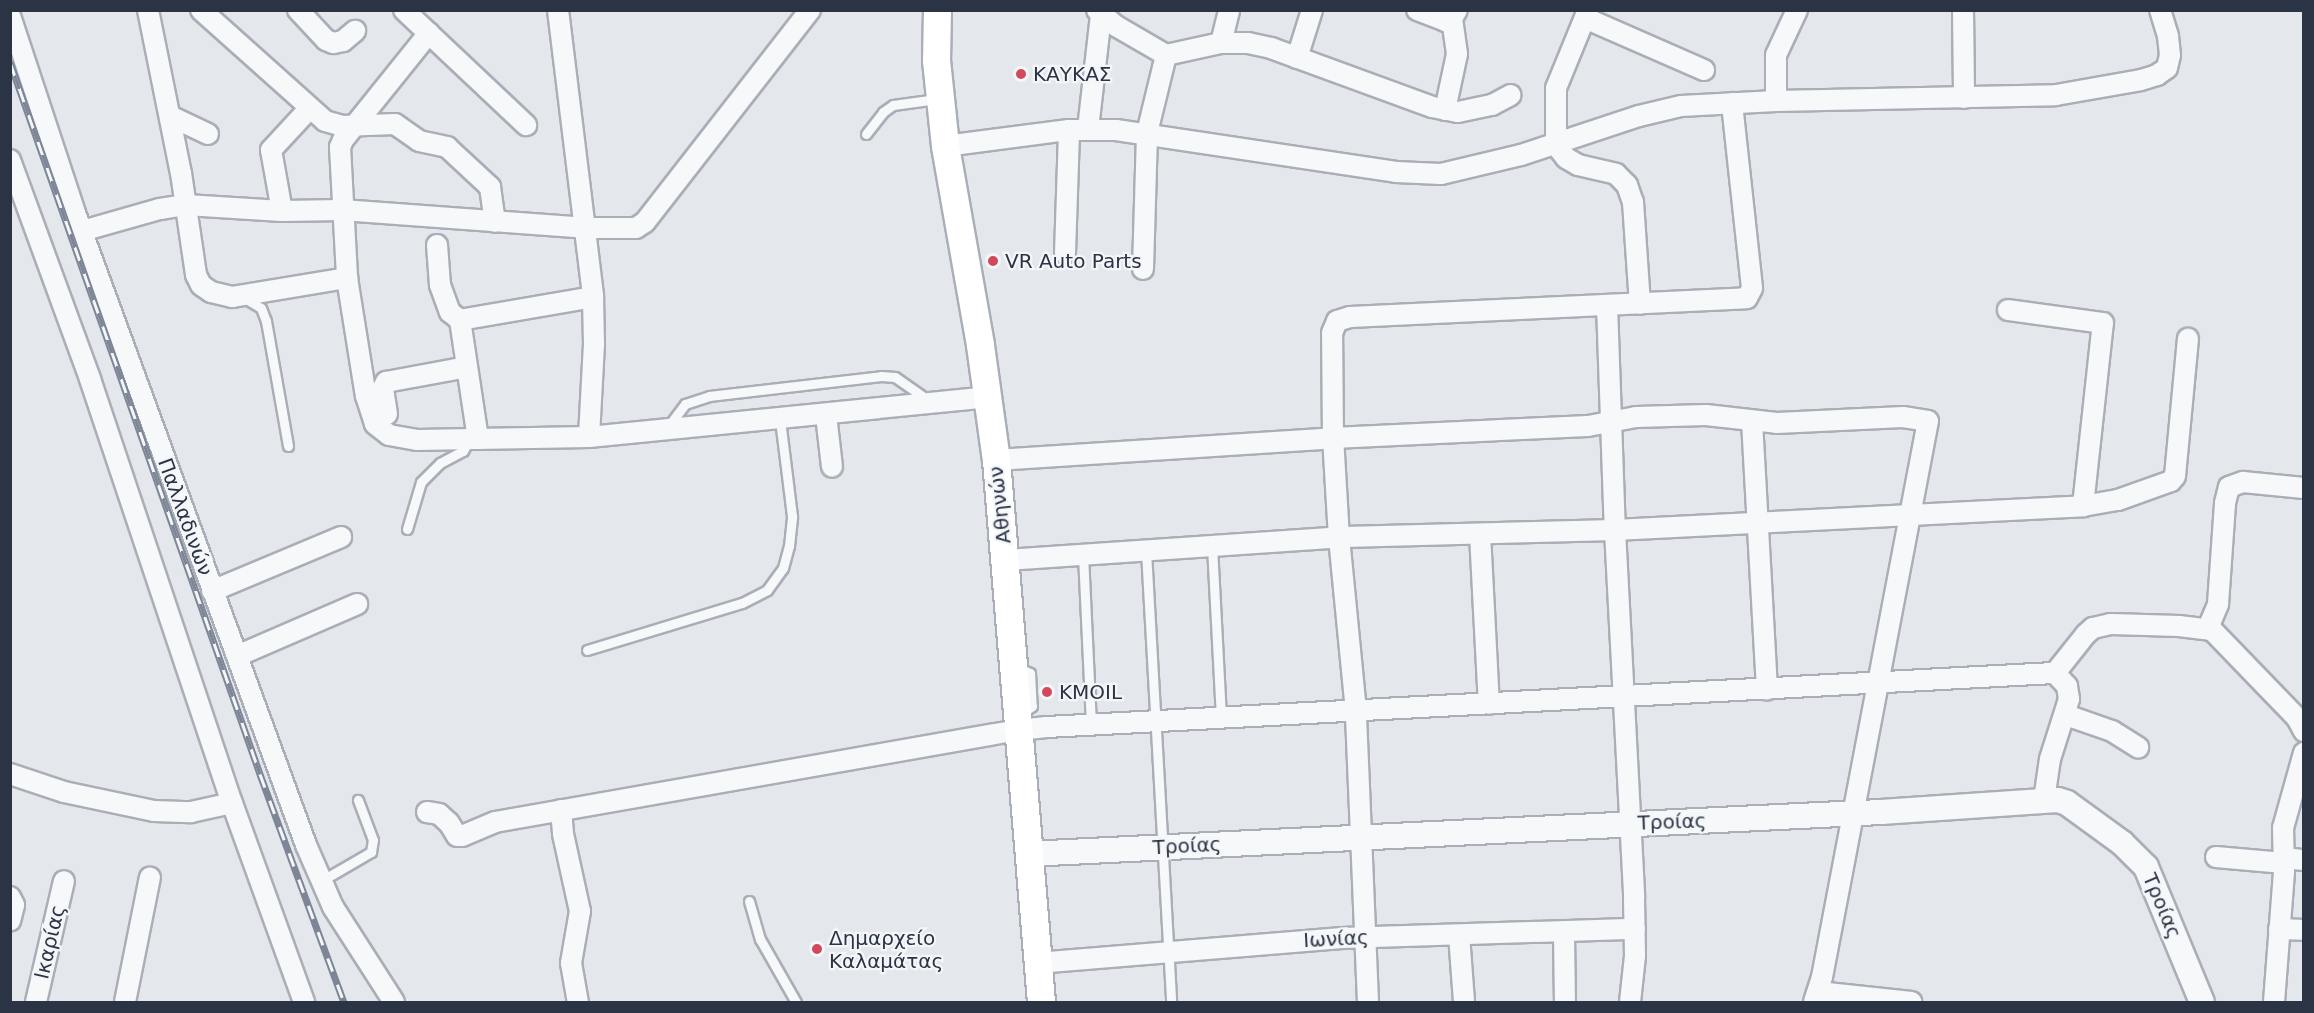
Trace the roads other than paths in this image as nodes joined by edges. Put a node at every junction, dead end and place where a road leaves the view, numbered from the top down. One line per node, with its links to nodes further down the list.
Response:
1 (148, 10): 31 (street)
2 (201, 10): 29 (street)
3 (298, 10): 18 (street)
4 (404, 10): 19 (street)
5 (558, 10): 45 (street)
6 (810, 10): 45 (street)
7 (1229, 10): 20 (street)
8 (1312, 10): 22 (street)
9 (1417, 10): 14 (street)
10 (1797, 10): 27 (street)
11 (1963, 10): 26 (street)
12 (2160, 10): 26 (street)
13 (1099, 13): 21 (street); 34 (street)
14 (1454, 14): 30 (street)
15 (1586, 14): 23 (street); 38 (street)
16 (10, 16): 46 (street, Παλλαδινών)
17 (936, 18): 25 (main road, Αθηνών)
18 (356, 30)
19 (429, 33): 32 (street); 33 (street)
20 (1221, 43): 21 (street); 22 (street)
21 (1166, 55): 35 (street)
22 (1297, 58): 30 (street)
23 (1704, 70)
24 (1511, 95): 30 (street)
25 (939, 98): 37 (lane); 39 (main road, Αθηνών)
26 (1964, 98): 27 (street)
27 (1776, 101): 28 (street)
28 (1732, 103): 38 (street); 53 (street)
29 (309, 110): 32 (street); 43 (street)
30 (1445, 110)
31 (170, 116): 36 (street); 41 (street)
32 (355, 125): 42 (street); 44 (street)
33 (526, 125)
34 (1079, 130): 35 (street); 39 (street); 48 (street)
35 (1147, 133): 38 (street); 49 (street)
36 (208, 134)
37 (866, 134)
38 (1556, 145): 53 (street)
39 (945, 146): 59 (main road, Αθηνών)
40 (10, 160): 108 (street)
41 (186, 205): 43 (street); 46 (street); 51 (street)
42 (342, 210): 43 (street); 44 (street); 50 (street)
43 (282, 211)
44 (495, 222): 45 (street)
45 (585, 228): 52 (street)
46 (82, 231): 86 (street, Παλλαδινών)
47 (437, 245): 56 (street)
48 (1065, 254)
49 (1143, 269)
50 (347, 278): 51 (street); 69 (street)
51 (238, 296): 70 (lane)
52 (593, 297): 56 (street); 67 (street)
53 (1640, 304): 54 (street)
54 (1607, 305): 64 (street); 68 (street)
55 (2008, 310): 74 (street)
56 (459, 320): 58 (street)
57 (2188, 339): 74 (street)
58 (467, 367): 61 (street); 69 (street)
59 (987, 397): 60 (street); 71 (main road, Αθηνών)
60 (932, 403): 62 (street); 66 (lane)
61 (387, 414)
62 (826, 415): 63 (street); 72 (street)
63 (780, 420): 66 (street); 89 (lane)
64 (1613, 421): 65 (street); 68 (street); 78 (street)
65 (1752, 421): 75 (street); 76 (street)
66 (666, 430): 67 (street)
67 (589, 437): 69 (street)
68 (1333, 438): 71 (street); 81 (street)
69 (474, 439): 77 (lane)
70 (288, 446)
71 (996, 460): 85 (main road, Αθηνών)
72 (832, 467)
73 (2304, 488): 88 (street)
74 (2083, 506): 75 (street)
75 (1910, 513): 76 (street); 92 (street)
76 (1757, 522): 78 (street); 93 (street)
77 (407, 529)
78 (1616, 530): 79 (street); 94 (street)
79 (1480, 534): 81 (street); 95 (street)
80 (341, 537): 86 (street)
81 (1339, 538): 82 (street); 96 (street)
82 (1212, 546): 83 (street); 98 (lane)
83 (1146, 551): 84 (street); 99 (lane)
84 (1083, 555): 85 (street); 101 (lane)
85 (1006, 560): 100 (main road, Αθηνών)
86 (212, 591): 90 (street, Παλλαδινών)
87 (357, 604): 90 (street)
88 (2208, 628): 91 (street); 102 (street)
89 (587, 650)
90 (237, 656): 121 (street, Παλλαδινών)
91 (2055, 673): 92 (street); 97 (street)
92 (1876, 684): 93 (street); 111 (street)
93 (1767, 690): 94 (street)
94 (1624, 698): 95 (street); 112 (street)
95 (1489, 704): 96 (street)
96 (1356, 711): 98 (street); 113 (street)
97 (2066, 715): 103 (street); 107 (street)
98 (1221, 718): 99 (street)
99 (1156, 722): 101 (street); 114 (lane)
100 (1018, 723): 101 (street); 109 (street); 115 (main road, Αθηνών)
101 (1091, 725)
102 (2304, 731)
103 (2138, 747)
104 (2304, 753): 117 (street)
105 (10, 774): 108 (street)
106 (358, 800): 121 (lane)
107 (2043, 800): 111 (street, Τροίας); 147 (street, Τροίας)
108 (232, 803): 136 (street)
109 (561, 810): 110 (street); 138 (street)
110 (427, 812)
111 (1853, 814): 112 (street, Τροίας); 133 (street)
112 (1631, 823): 113 (street, Τροίας); 126 (street)
113 (1361, 837): 114 (street, Τροίας); 130 (street)
114 (1163, 847): 115 (street, Τροίας); 131 (lane)
115 (1028, 854): 132 (main road, Αθηνών)
116 (2216, 857): 117 (street)
117 (2284, 860): 118 (street); 125 (street)
118 (2304, 860)
119 (150, 878): 135 (street)
120 (64, 881): 134 (street, Ικαρίας)
121 (321, 881): 137 (street, Παλλαδινών)
122 (10, 897): 124 (street)
123 (749, 901): 139 (lane)
124 (10, 921)
125 (2279, 928): 127 (street); 148 (street)
126 (1635, 929): 128 (street, Ιωνίας); 145 (street)
127 (2304, 930)
128 (1564, 933): 129 (street, Ιωνίας); 144 (street)
129 (1459, 935): 130 (street, Ιωνίας); 143 (street)
130 (1365, 937): 131 (street, Ιωνίας); 142 (street)
131 (1168, 951): 132 (street, Ιωνίας); 141 (lane)
132 (1037, 963): 140 (main road, Αθηνών)
133 (1816, 997): 146 (street)
134 (36, 1002)
135 (125, 1002)
136 (304, 1002)
137 (394, 1002)
138 (578, 1002)
139 (796, 1002)
140 (1041, 1002)
141 (1171, 1002)
142 (1368, 1002)
143 (1464, 1002)
144 (1565, 1002)
145 (1630, 1002)
146 (1911, 1002)
147 (2202, 1002)
148 (2274, 1002)

